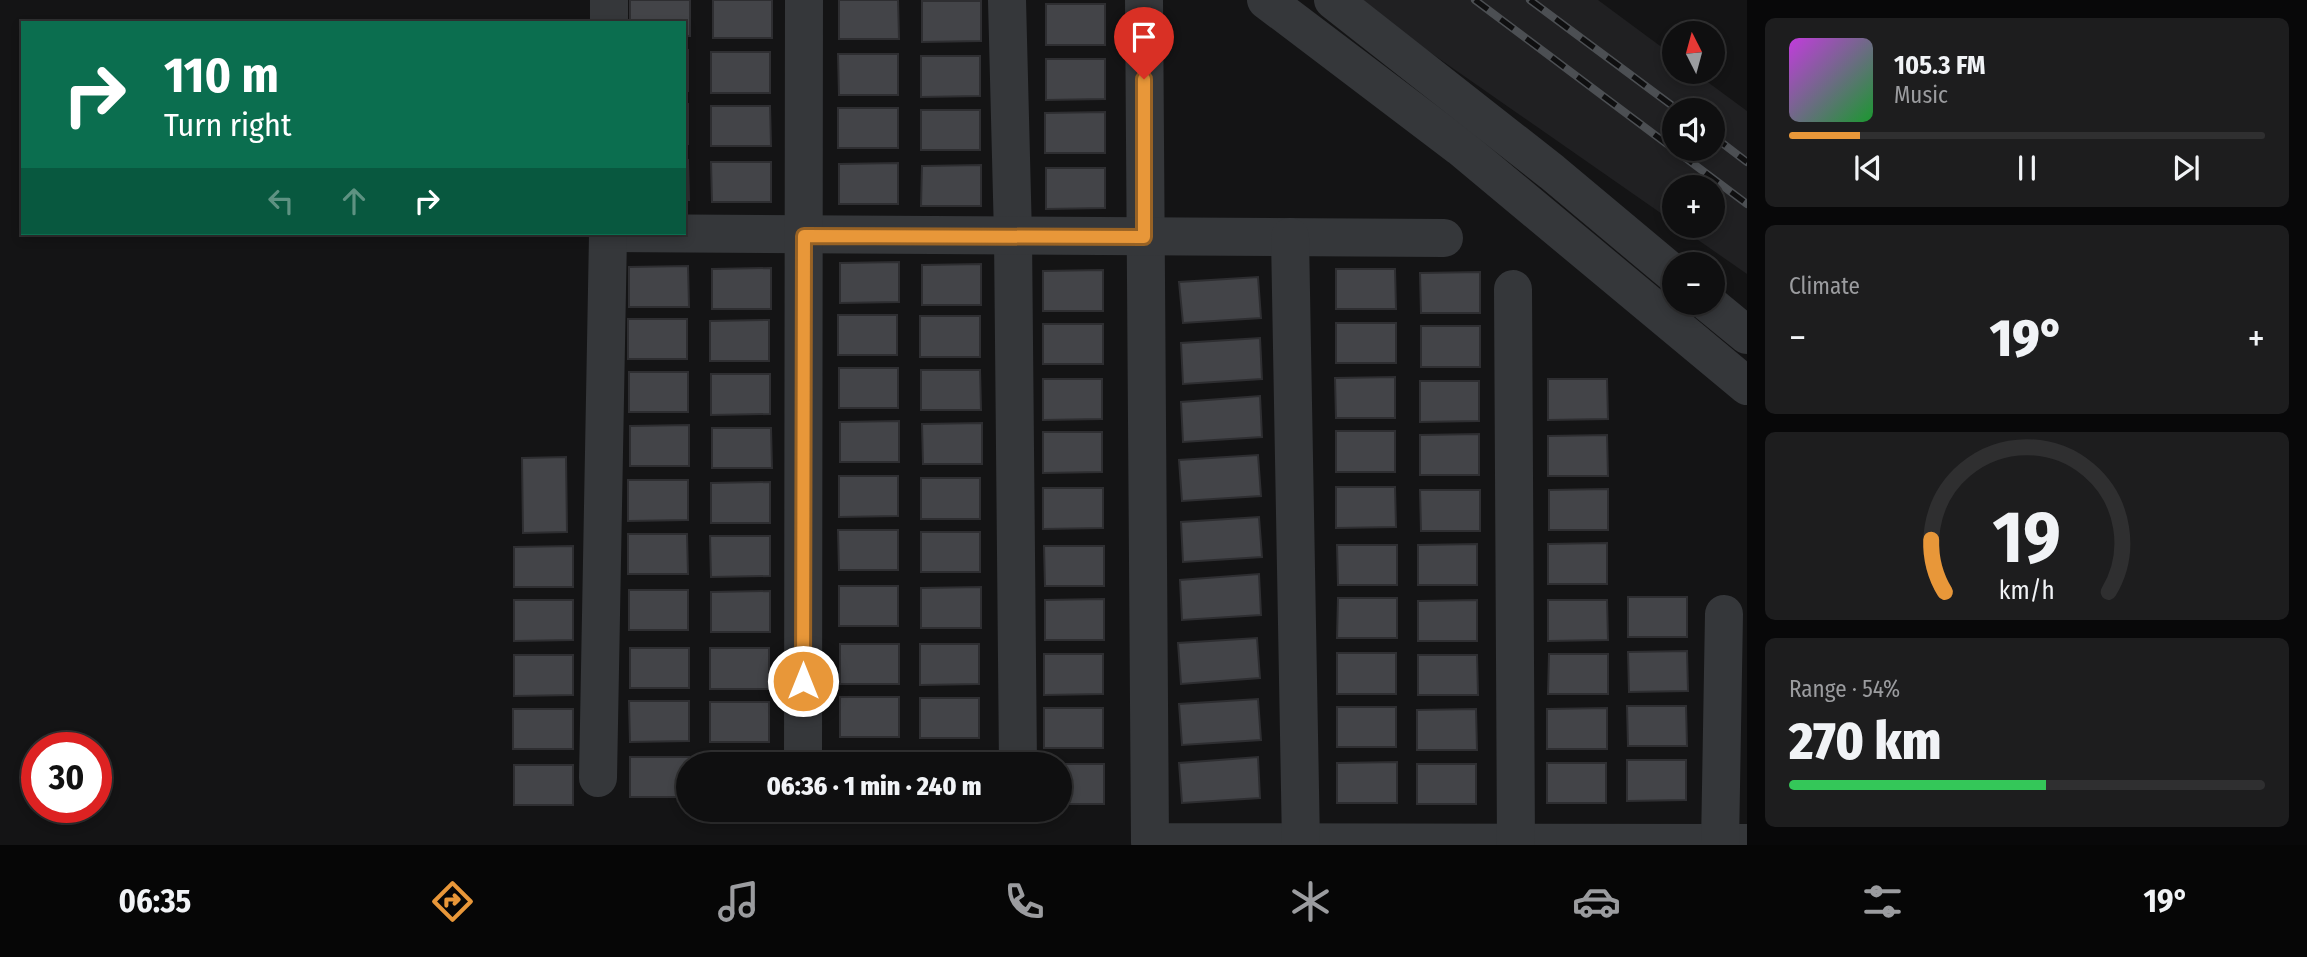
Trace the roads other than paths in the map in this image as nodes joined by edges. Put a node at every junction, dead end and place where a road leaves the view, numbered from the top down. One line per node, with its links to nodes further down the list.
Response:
1 (609, 0): 7 (street)
2 (804, 0): 10 (street)
3 (1007, 0): 11 (street)
4 (1144, 0): 12 (street)
5 (1266, 0): 19 (street)
6 (1332, 0): 15 (street)
7 (609, 21)
8 (608, 235): 23 (street)
9 (686, 235): 10 (street)
10 (804, 236): 11 (street); 21 (street)
11 (1013, 236): 12 (street); 22 (street)
12 (1144, 237): 13 (street); 24 (street)
13 (1290, 237): 14 (street); 26 (street)
14 (1444, 238)
15 (1662, 264)
16 (1513, 289): 27 (street)
17 (1723, 315): 18 (street)
18 (1747, 335)
19 (1747, 386)
20 (1724, 614): 25 (street)
21 (803, 752)
22 (1018, 752)
23 (598, 778)
24 (1150, 843): 26 (street)
25 (1729, 843): 27 (street)
26 (1301, 844): 27 (street)
27 (1516, 844)

